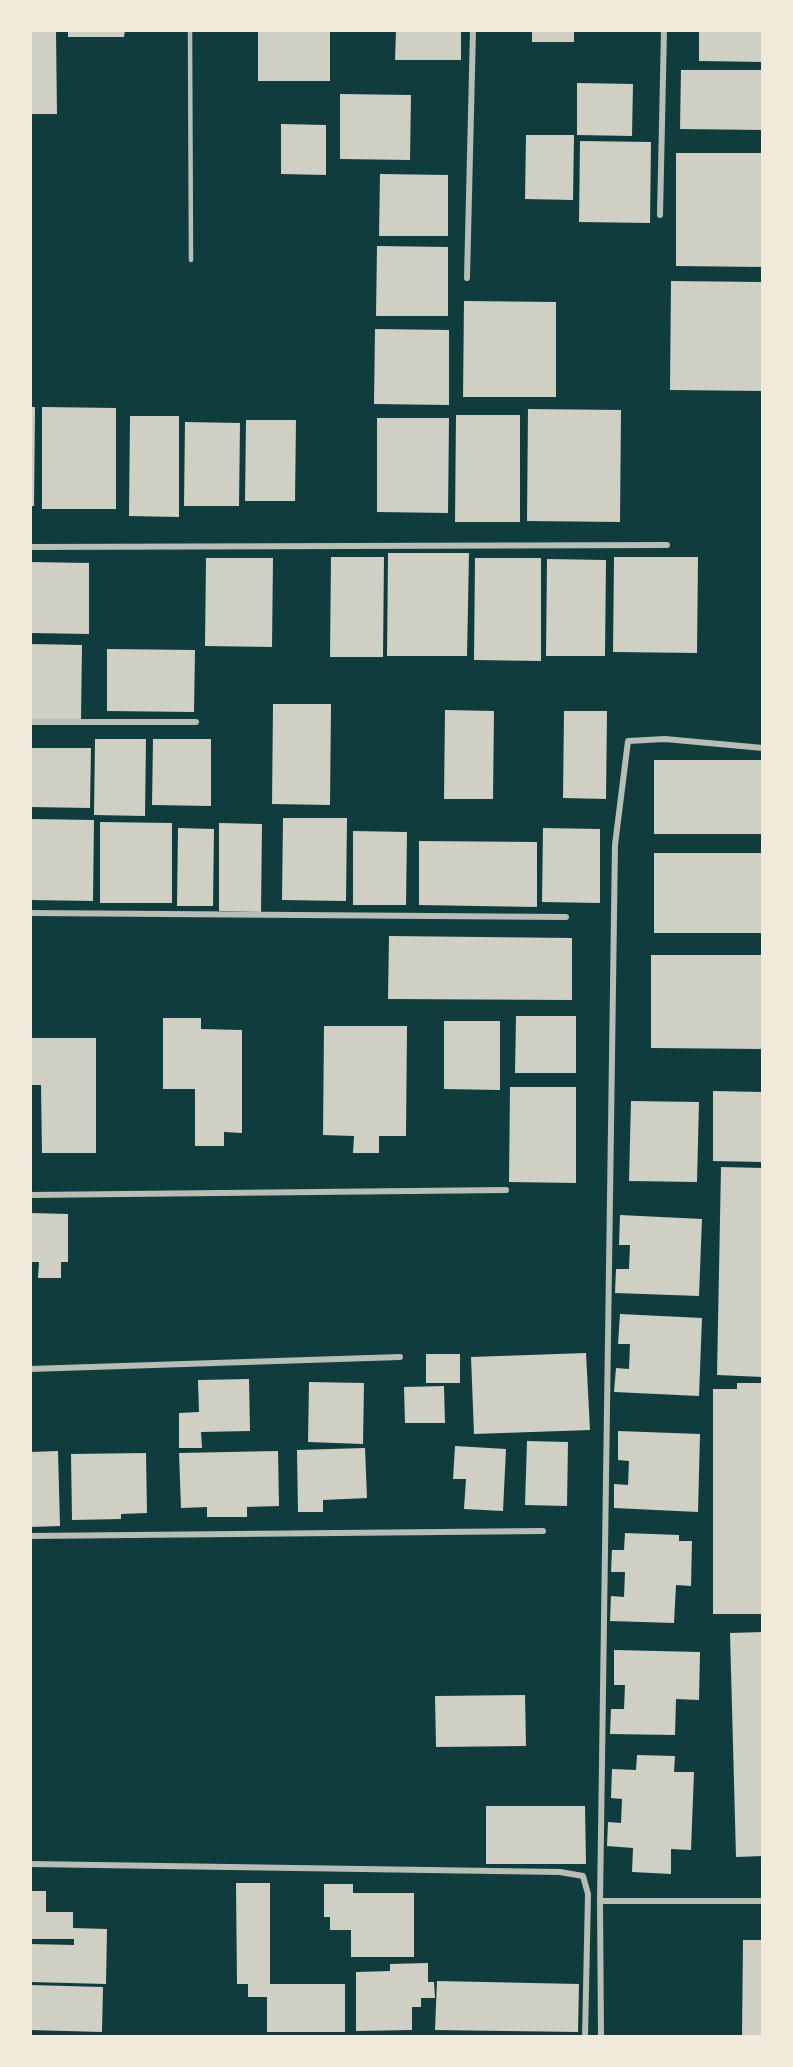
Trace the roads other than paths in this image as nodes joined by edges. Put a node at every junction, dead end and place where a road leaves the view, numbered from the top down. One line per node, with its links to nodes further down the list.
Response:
1 (189, 30): 5 (lane)
2 (472, 30): 6 (street)
3 (664, 30): 4 (street)
4 (660, 215)
5 (191, 260)
6 (467, 278)
7 (667, 544): 8 (street)
8 (30, 547)
9 (30, 722): 10 (street)
10 (196, 722)
11 (763, 748): 21 (street)
12 (30, 913): 13 (street)
13 (566, 917)
14 (506, 1190): 15 (street)
15 (30, 1195)
16 (400, 1358): 17 (street)
17 (30, 1369)
18 (543, 1531): 19 (street)
19 (30, 1536)
20 (30, 1864): 23 (street)
21 (600, 1901): 22 (street); 24 (street)
22 (763, 1901)
23 (585, 2037)
24 (601, 2037)

